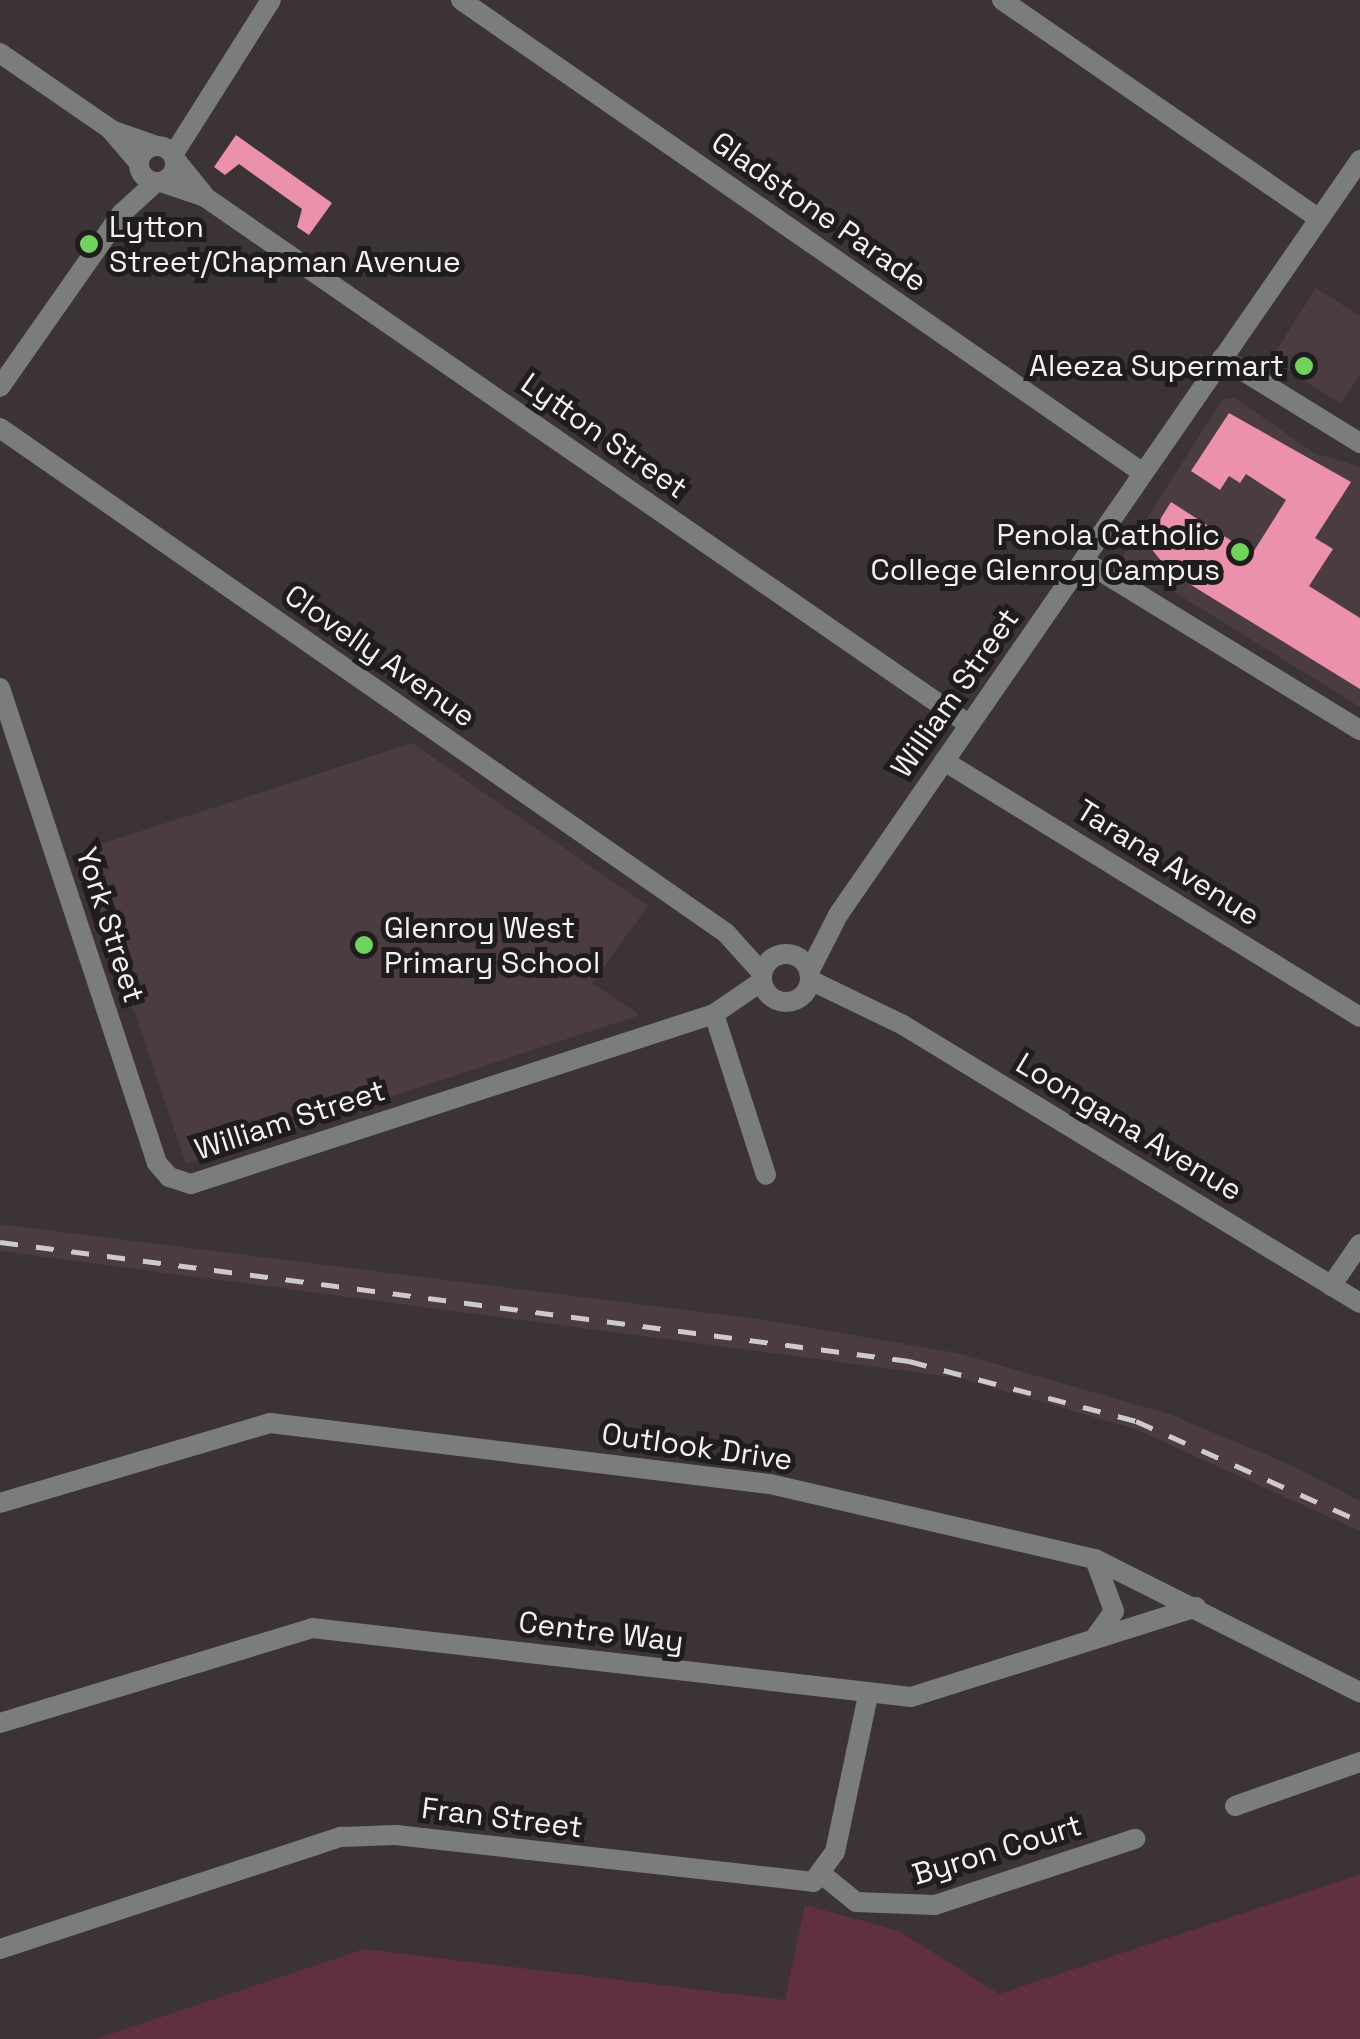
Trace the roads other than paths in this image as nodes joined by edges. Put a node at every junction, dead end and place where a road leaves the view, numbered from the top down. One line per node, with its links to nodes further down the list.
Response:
1 (270, 0): 6 (street)
2 (461, 0): 17 (street, Gladstone Parade)
3 (1002, 0): 12 (street)
4 (0, 53): 5 (street, Lytton Street)
5 (110, 129): 6 (street, Lytton Street); 8 (street, Lytton Street)
6 (165, 151): 8 (street); 9 (street); 10 (street, Lytton Street)
7 (1360, 160): 12 (street, William Street)
8 (139, 165): 9 (street, Lytton Street); 11 (street)
9 (158, 182): 10 (street, Lytton Street); 11 (street)
10 (206, 197): 20 (street, Lytton Street)
11 (121, 214): 14 (street)
12 (1318, 219): 13 (street, William Street)
13 (1222, 358): 16 (street); 17 (street, William Street)
14 (0, 387)
15 (0, 428): 24 (street, Clovelly Avenue)
16 (1360, 443)
17 (1143, 473): 18 (street, William Street)
18 (1084, 561): 20 (street, William Street); 21 (street)
19 (0, 688): 33 (street, York Street)
20 (968, 724): 22 (street, William Street)
21 (1360, 730)
22 (944, 760): 23 (street, William Street); 31 (street, Tarana Avenue)
23 (838, 915): 25 (street, William Street); 26 (street, William Street)
24 (726, 933): 25 (street, Clovelly Avenue); 27 (street, Clovelly Avenue)
25 (784, 955): 26 (street, Loongana Avenue); 27 (street, William Street)
26 (809, 976): 28 (street, William Street); 29 (street, Loongana Avenue)
27 (762, 977): 28 (street, Clovelly Avenue); 30 (street, William Street)
28 (786, 1002): 29 (street, Loongana Avenue); 30 (street, William Street)
29 (863, 1010): 35 (street, Loongana Avenue)
30 (714, 1014): 32 (street); 33 (street, William Street)
31 (1360, 1016)
32 (766, 1175)
33 (169, 1177)
34 (1360, 1244): 35 (street)
35 (1332, 1286): 36 (street, Loongana Avenue)
36 (1360, 1303)
37 (0, 1503): 38 (street, Outlook Drive)
38 (1094, 1559): 39 (street, Outlook Drive); 40 (street)
39 (1196, 1607): 40 (street, Centre Way); 41 (street, Outlook Drive)
40 (1093, 1641): 42 (street, Centre Way)
41 (1360, 1692)
42 (868, 1696): 43 (street, Centre Way); 47 (street)
43 (0, 1723)
44 (1360, 1762): 45 (street)
45 (1235, 1806)
46 (1135, 1838): 47 (street, Byron Court)
47 (824, 1876): 48 (street, Fran Street)
48 (0, 1949)

